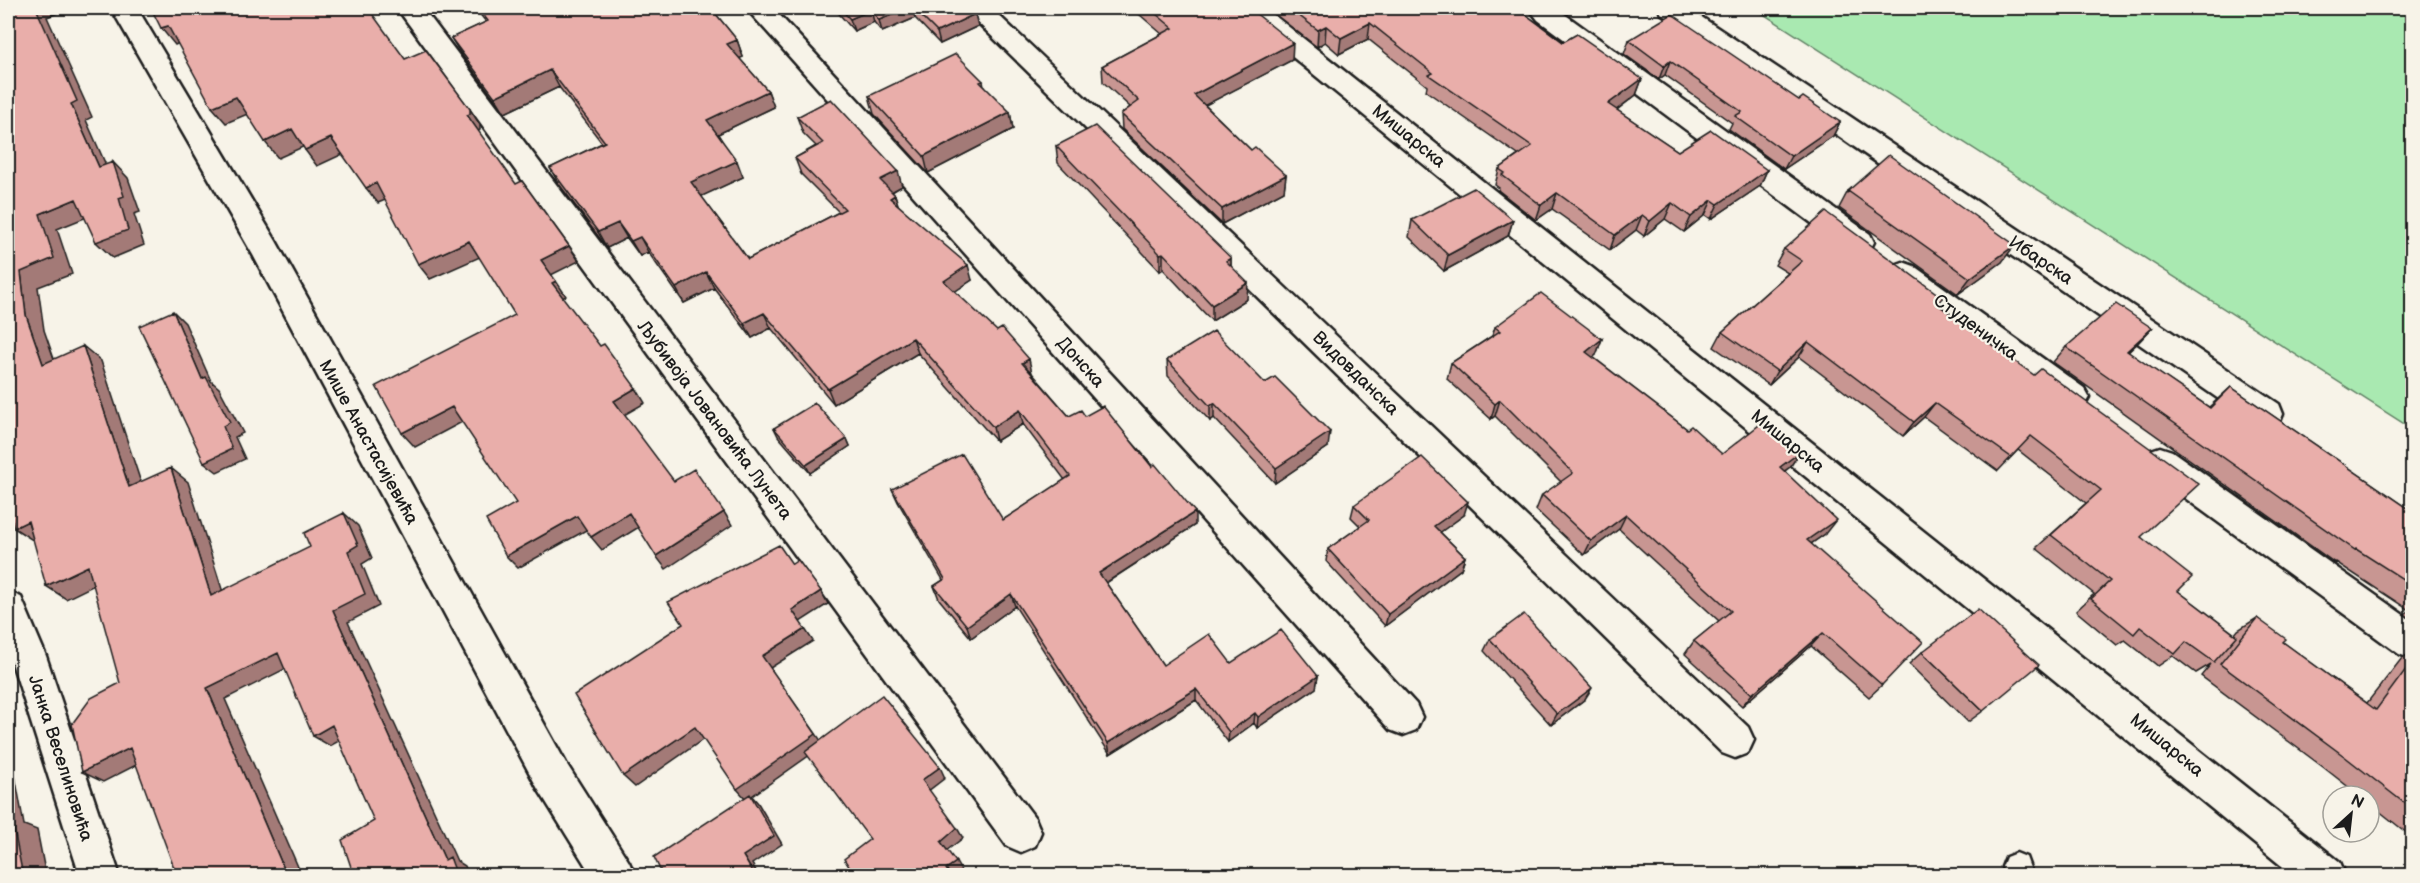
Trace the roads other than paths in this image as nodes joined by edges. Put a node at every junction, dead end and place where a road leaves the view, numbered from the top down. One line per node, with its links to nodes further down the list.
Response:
1 (124, 8): 17 (street, Мише Анастасијевића)
2 (410, 8): 15 (street, Љубивоја Јовановића Лунета)
3 (759, 8): 13 (street, Донска)
4 (976, 8): 14 (street, Видовданска)
5 (1249, 8): 18 (street, Мишарска)
6 (1542, 8): 8 (street, Студеничка)
7 (1671, 8): 9 (street, Ибарска)
8 (2099, 416)
9 (2289, 429)
10 (2138, 445): 12 (street)
11 (8, 608): 16 (street, Јанка Веселиновића)
12 (2412, 642)
13 (1403, 717)
14 (1735, 740)
15 (1021, 832)
16 (100, 876)
17 (615, 876)
18 (2326, 876)

